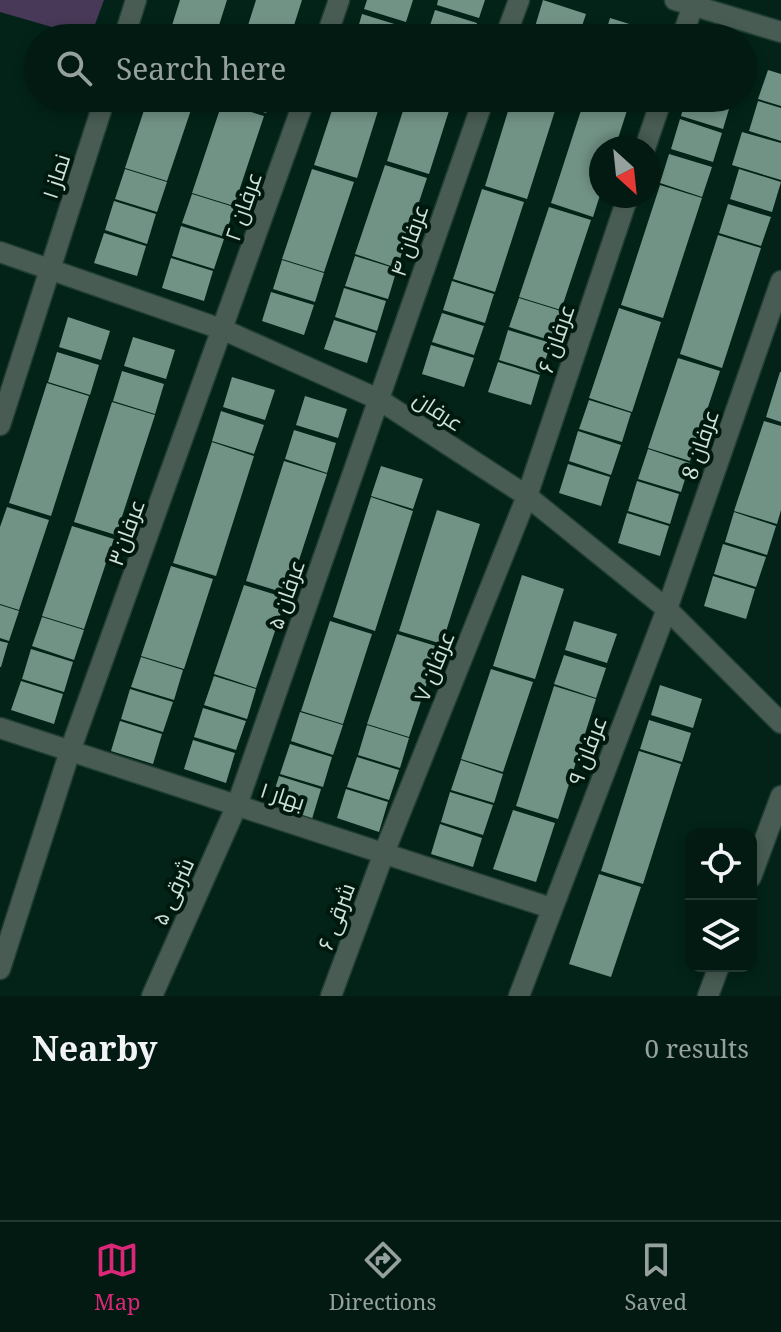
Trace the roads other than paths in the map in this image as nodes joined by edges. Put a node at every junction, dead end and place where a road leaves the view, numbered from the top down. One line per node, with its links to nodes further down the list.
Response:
1 (136, 0): 6 (street)
2 (339, 0): 7 (street)
3 (519, 0): 8 (street)
4 (684, 3): 5 (street); 9 (street)
5 (727, 8): 10 (street)
6 (128, 24)
7 (331, 24)
8 (510, 24)
9 (683, 24)
10 (781, 32)
11 (101, 112): 18 (street, نماز ۱)
12 (300, 112): 20 (street, عرفان ۲)
13 (479, 112): 21 (street, عرفان ۴)
14 (657, 112): 15 (street)
15 (649, 136)
16 (624, 208): 23 (street, عرفان ۶)
17 (0, 252): 18 (street, عرفان)
18 (51, 268): 20 (street, عرفان); 22 (street, نماز ۱)
19 (779, 291): 24 (street, عرفان 8)
20 (224, 330): 21 (street, عرفان); 27 (street, عرفان۳)
21 (378, 399): 23 (street, عرفان); 29 (street, عرفان ۵)
22 (1, 417)
23 (527, 496): 24 (street, عرفان); 30 (street, عرفان ۷)
24 (667, 609): 25 (street, عرفان); 32 (street, عرفان ۹)
25 (781, 723)
26 (0, 728): 27 (street, بهار ۱)
27 (70, 751): 29 (street, بهار ۱); 33 (street, عرفان۳)
28 (781, 796): 31 (street)
29 (237, 805): 30 (street, بهار ۱); 35 (street, شرقی ۵)
30 (384, 853): 32 (street, بهار ۱); 36 (street, شرقی ۶)
31 (757, 861)
32 (551, 908): 37 (street, عرفان ۹)
33 (0, 969)
34 (717, 972): 38 (street)
35 (152, 996)
36 (331, 996)
37 (519, 996)
38 (708, 996)

